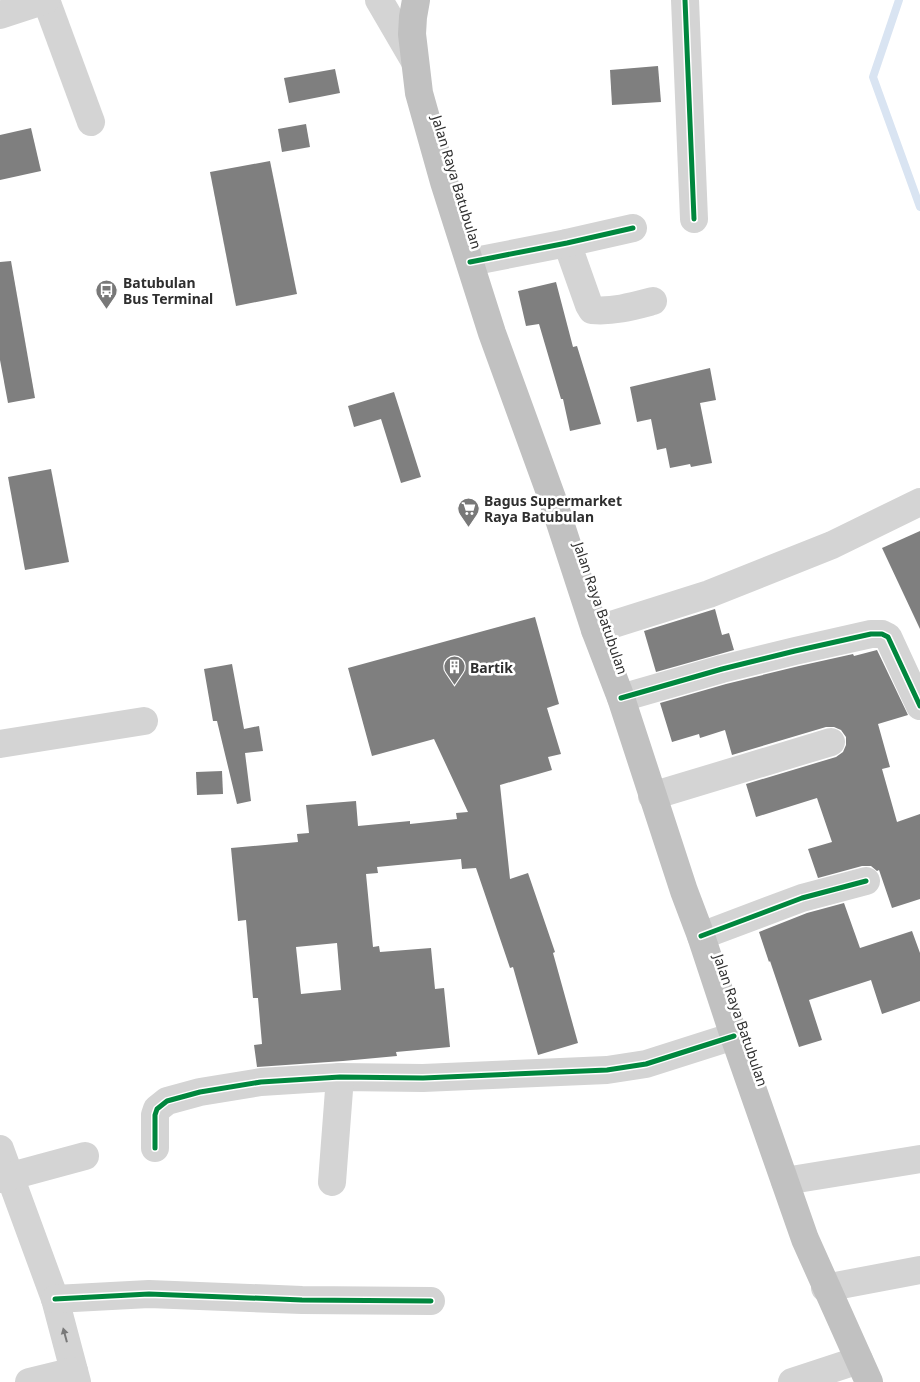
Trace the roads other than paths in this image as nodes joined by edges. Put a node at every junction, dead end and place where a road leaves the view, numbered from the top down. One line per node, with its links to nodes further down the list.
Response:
1 (46, 0): 5 (street); 7 (street)
2 (379, 0): 6 (street)
3 (416, 0): 6 (highway, Jalan Raya Batubulan)
4 (685, 0): 8 (street)
5 (1, 10)
6 (414, 60): 11 (highway, Jalan Raya Batubulan)
7 (91, 122)
8 (694, 219)
9 (633, 228): 10 (street)
10 (567, 243): 11 (street); 12 (street)
11 (470, 262): 14 (highway, Jalan Raya Batubulan)
12 (653, 301)
13 (920, 502): 14 (street)
14 (595, 630): 15 (highway, Jalan Raya Batubulan)
15 (621, 698): 16 (street); 20 (highway, Jalan Raya Batubulan)
16 (920, 706)
17 (144, 721): 19 (street)
18 (831, 742): 20 (street)
19 (0, 744)
20 (652, 796): 22 (highway, Jalan Raya Batubulan)
21 (866, 881): 22 (street)
22 (701, 936): 23 (highway, Jalan Raya Batubulan)
23 (734, 1036): 24 (street); 30 (highway, Jalan Raya Batubulan)
24 (340, 1077): 25 (street); 31 (street)
25 (155, 1148)
26 (0, 1149): 29 (street)
27 (85, 1156): 29 (street)
28 (920, 1159): 30 (street)
29 (6, 1178): 34 (street)
30 (785, 1181): 33 (highway, Jalan Raya Batubulan)
31 (332, 1182)
32 (920, 1270): 33 (street)
33 (826, 1288): 36 (highway, Jalan Raya Batubulan)
34 (55, 1299): 35 (street); 37 (street, one-way to 34)
35 (431, 1300)
36 (864, 1371): 39 (street)
37 (75, 1376): 38 (street)
38 (29, 1382)
39 (792, 1382)

